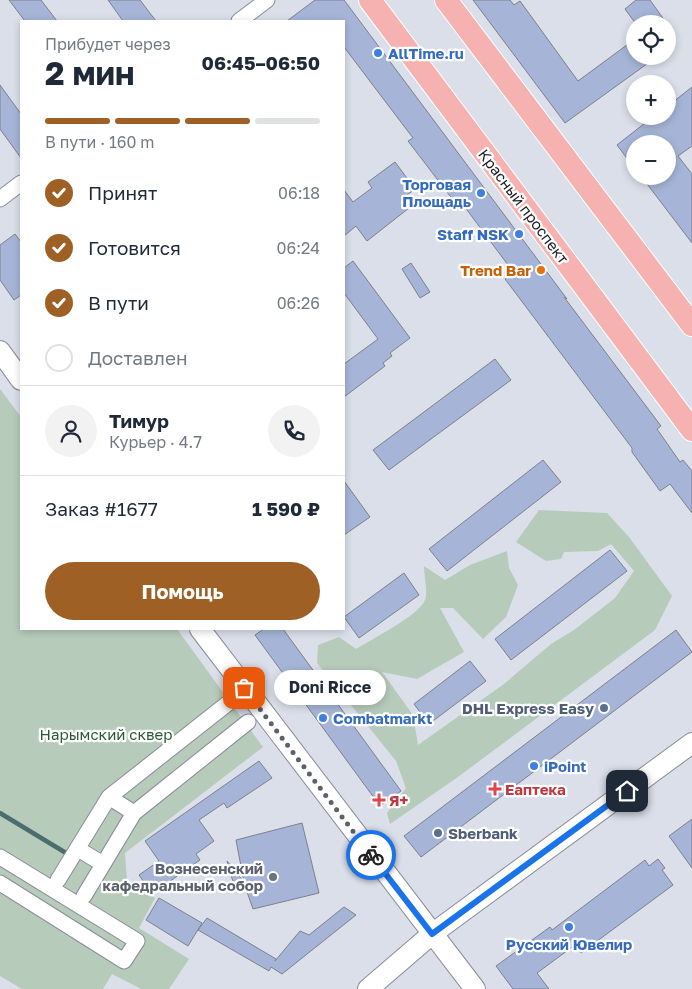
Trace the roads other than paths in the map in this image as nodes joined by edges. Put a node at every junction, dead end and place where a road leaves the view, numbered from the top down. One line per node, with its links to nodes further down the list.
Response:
1 (267, 0): 4 (street)
2 (370, 0): 10 (main road, Красный проспект)
3 (446, 0): 7 (main road)
4 (240, 20)
5 (20, 184): 6 (street)
6 (0, 199)
7 (692, 325)
8 (0, 351): 9 (street)
9 (20, 379)
10 (685, 412): 11 (main road, Красный проспект)
11 (692, 430)
12 (201, 630): 28 (street)
13 (232, 700): 15 (street)
14 (248, 722): 17 (street)
15 (195, 729): 17 (street); 18 (street)
16 (692, 743): 28 (street)
17 (212, 750): 19 (street)
18 (147, 766): 19 (street); 20 (street)
19 (169, 783): 21 (street)
20 (109, 797): 21 (street); 22 (street)
21 (134, 813): 24 (street)
22 (78, 850): 24 (street); 25 (street)
23 (0, 856): 26 (street)
24 (103, 864): 27 (street)
25 (58, 880)
26 (0, 884)
27 (84, 896)
28 (432, 934): 29 (street); 30 (street)
29 (368, 989)
30 (475, 989)

